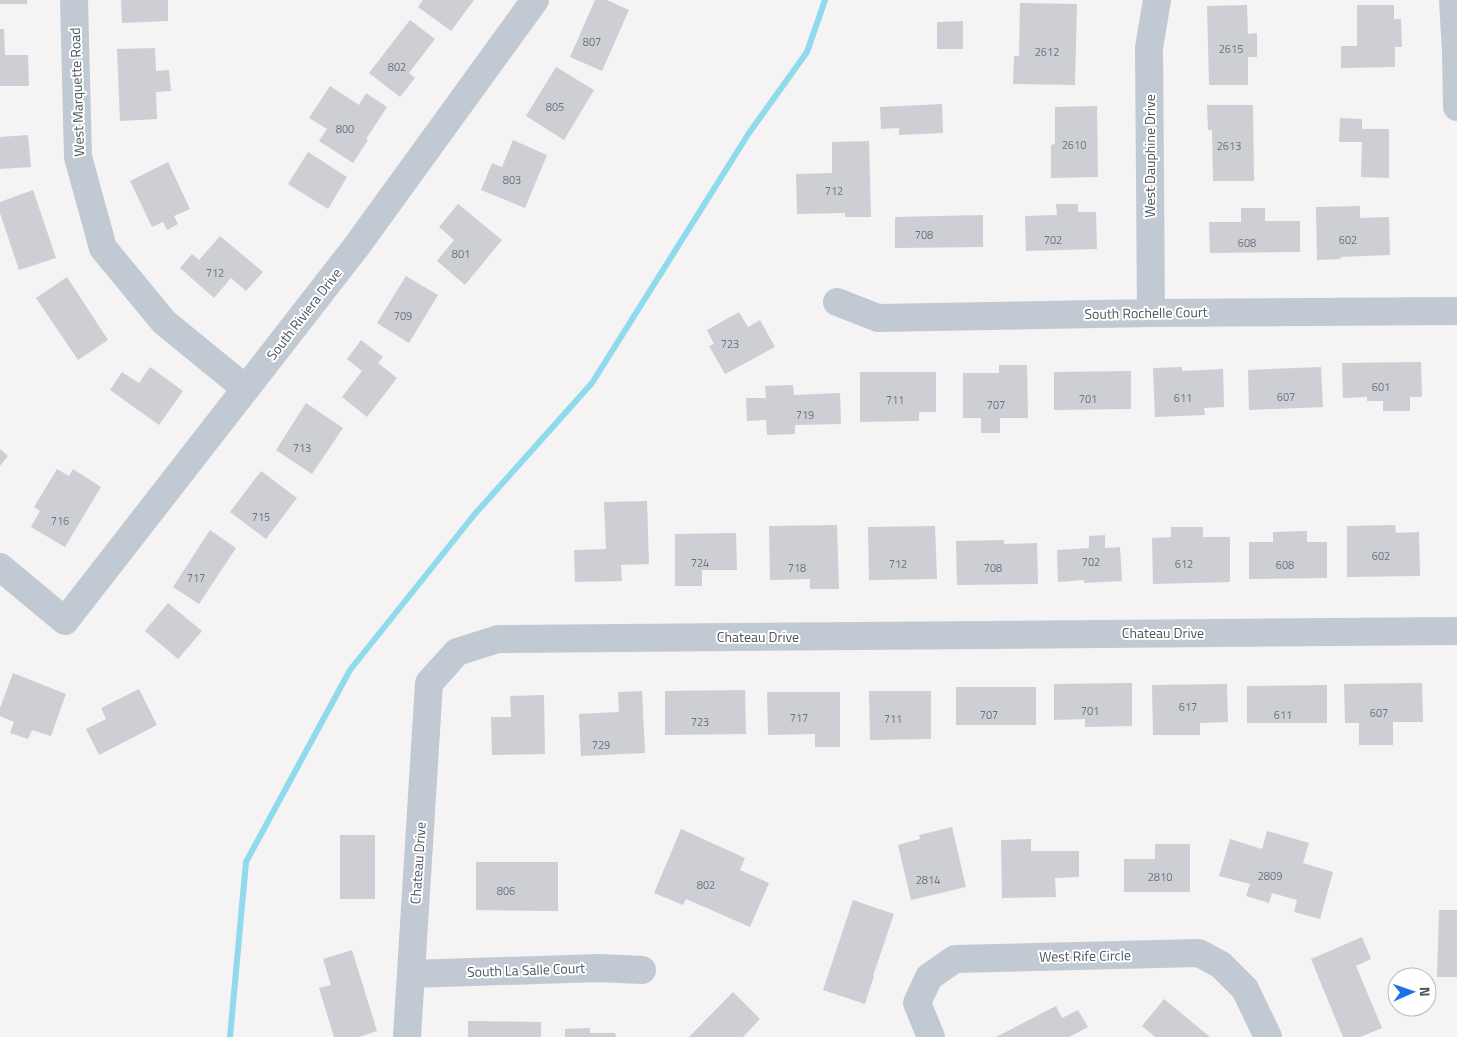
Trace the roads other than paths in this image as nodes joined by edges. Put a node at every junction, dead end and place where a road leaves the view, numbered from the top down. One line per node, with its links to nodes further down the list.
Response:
1 (74, 0): 9 (street, West Marquette Road)
2 (535, 0): 9 (street, South Riviera Drive)
3 (1157, 0): 8 (street, West Dauphine Drive)
4 (1453, 0): 5 (street)
5 (1457, 107)
6 (838, 302): 8 (street, South Rochelle Court)
7 (1457, 311): 8 (street, South Rochelle Court)
8 (1151, 313)
9 (246, 389): 10 (street, South Riviera Drive)
10 (0, 567)
11 (1457, 631): 13 (street, Chateau Drive)
12 (642, 970): 13 (street, South La Salle Court)
13 (411, 974): 14 (street, Chateau Drive)
14 (407, 1037)
15 (931, 1037): 16 (street, West Rife Circle)
16 (1268, 1037)

